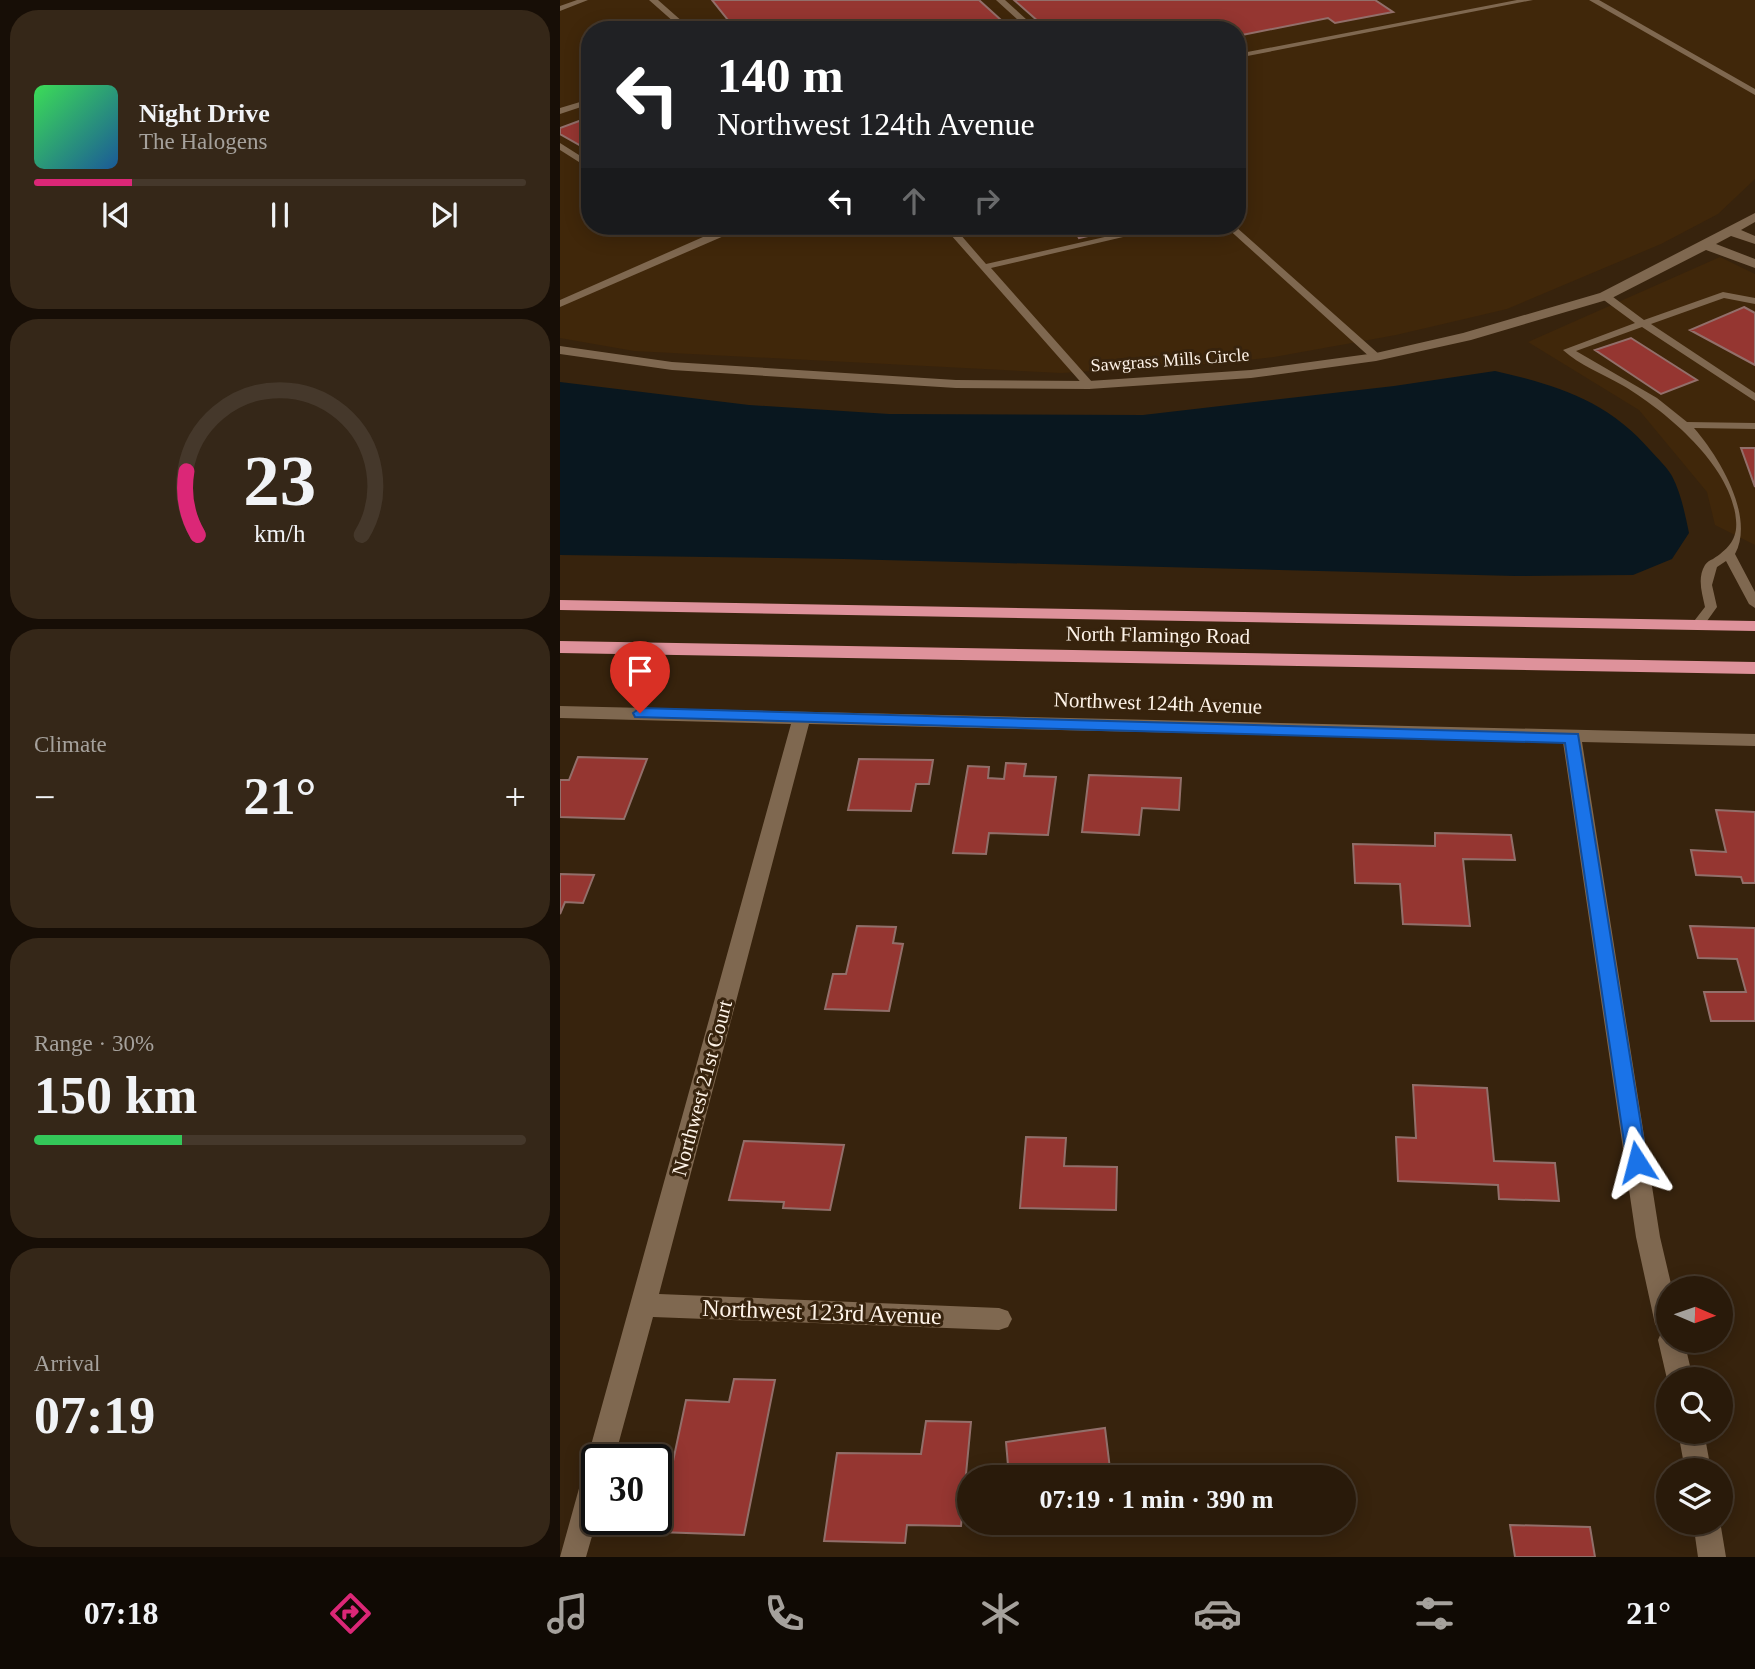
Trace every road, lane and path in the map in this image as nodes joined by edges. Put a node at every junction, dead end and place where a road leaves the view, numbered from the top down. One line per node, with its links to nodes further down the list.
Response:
1 (584, 0): 6 (lane)
2 (653, 0): 7 (lane)
3 (1000, 0): 8 (lane)
4 (1529, 0): 9 (lane)
5 (1593, 0): 10 (lane)
6 (560, 9)
7 (678, 21)
8 (1024, 21)
9 (1246, 54)
10 (1755, 92)
11 (581, 104): 12 (lane)
12 (560, 111)
13 (560, 146): 14 (lane)
14 (581, 160)
15 (1755, 217): 16 (street, Sawgrass Mills Circle)
16 (1730, 231): 23 (street); 24 (street, Sawgrass Mills Circle)
17 (706, 235): 22 (lane)
18 (717, 235): 22 (lane)
19 (956, 235): 26 (lane)
20 (1126, 235): 26 (lane)
21 (1240, 235): 32 (lane)
22 (709, 238): 29 (lane)
23 (1755, 240)
24 (1706, 245): 25 (street); 27 (street, Sawgrass Mills Circle)
25 (1755, 264)
26 (984, 267): 33 (lane)
27 (1605, 296): 30 (lane); 32 (street, Sawgrass Mills Circle)
28 (1755, 301): 30 (lane)
29 (560, 304)
30 (1642, 323): 34 (lane); 35 (lane)
31 (560, 350): 33 (street, Sawgrass Mills Circle)
32 (1376, 357): 33 (street, Sawgrass Mills Circle)
33 (1089, 385)
34 (1755, 398)
35 (1686, 425): 36 (lane); 37 (lane)
36 (1755, 426)
37 (1742, 536): 38 (lane); 39 (lane)
38 (1755, 538)
39 (1729, 555): 40 (lane); 42 (lane)
40 (1755, 604)
41 (560, 605): 42 (highway, North Flamingo Road)
42 (1697, 625): 43 (highway, North Flamingo Road)
43 (1755, 626)
44 (560, 647): 45 (highway, North Flamingo Road)
45 (1755, 668)
46 (560, 712): 47 (street, Northwest 124th Avenue)
47 (802, 716): 48 (street, Northwest 124th Avenue); 51 (street, Northwest 21st Court)
48 (1572, 738): 49 (street, Northwest 124th Avenue); 50 (street)
49 (1755, 740)
50 (1657, 1276)
51 (644, 1305): 52 (street, Northwest 123rd Avenue); 53 (street, Northwest 21st Court)
52 (999, 1319)
53 (605, 1444)
54 (581, 1526): 56 (street)
55 (1709, 1535): 57 (street)
56 (572, 1557)
57 (1712, 1557)

